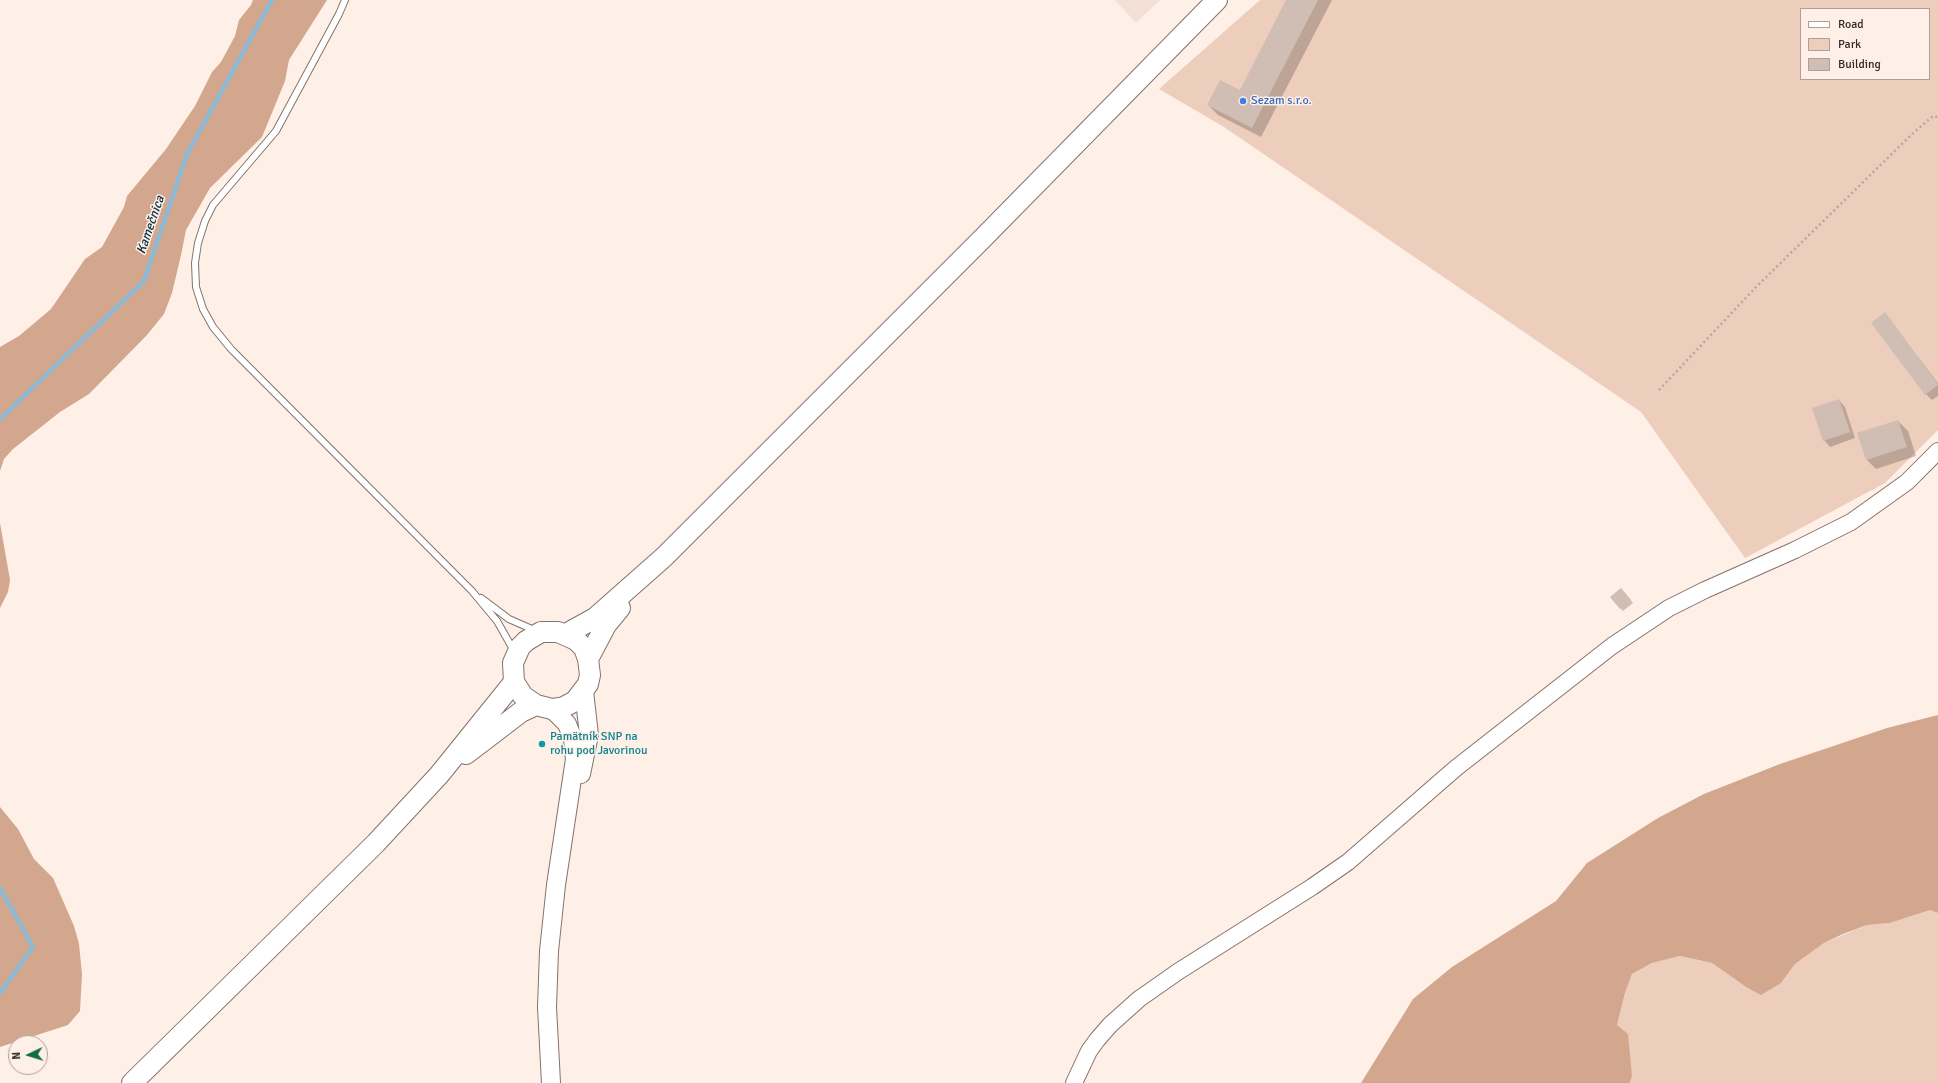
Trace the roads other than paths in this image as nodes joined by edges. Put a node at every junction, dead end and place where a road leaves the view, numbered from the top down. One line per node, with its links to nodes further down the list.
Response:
1 (345, 0): 5 (lane)
2 (1217, 0): 4 (main road)
3 (1938, 451): 17 (street)
4 (664, 557): 7 (main road); 9 (main road)
5 (472, 591): 6 (lane); 8 (lane)
6 (541, 632): 7 (main road); 8 (main road)
7 (566, 634): 9 (main road)
8 (516, 654): 10 (main road)
9 (588, 658): 11 (main road)
10 (514, 682): 12 (main road); 13 (main road)
11 (584, 691): 12 (main road); 14 (main road)
12 (544, 707): 13 (main road); 14 (main road)
13 (439, 775): 15 (main road)
14 (566, 830): 16 (main road)
15 (132, 1083)
16 (551, 1083)
17 (1074, 1083)

